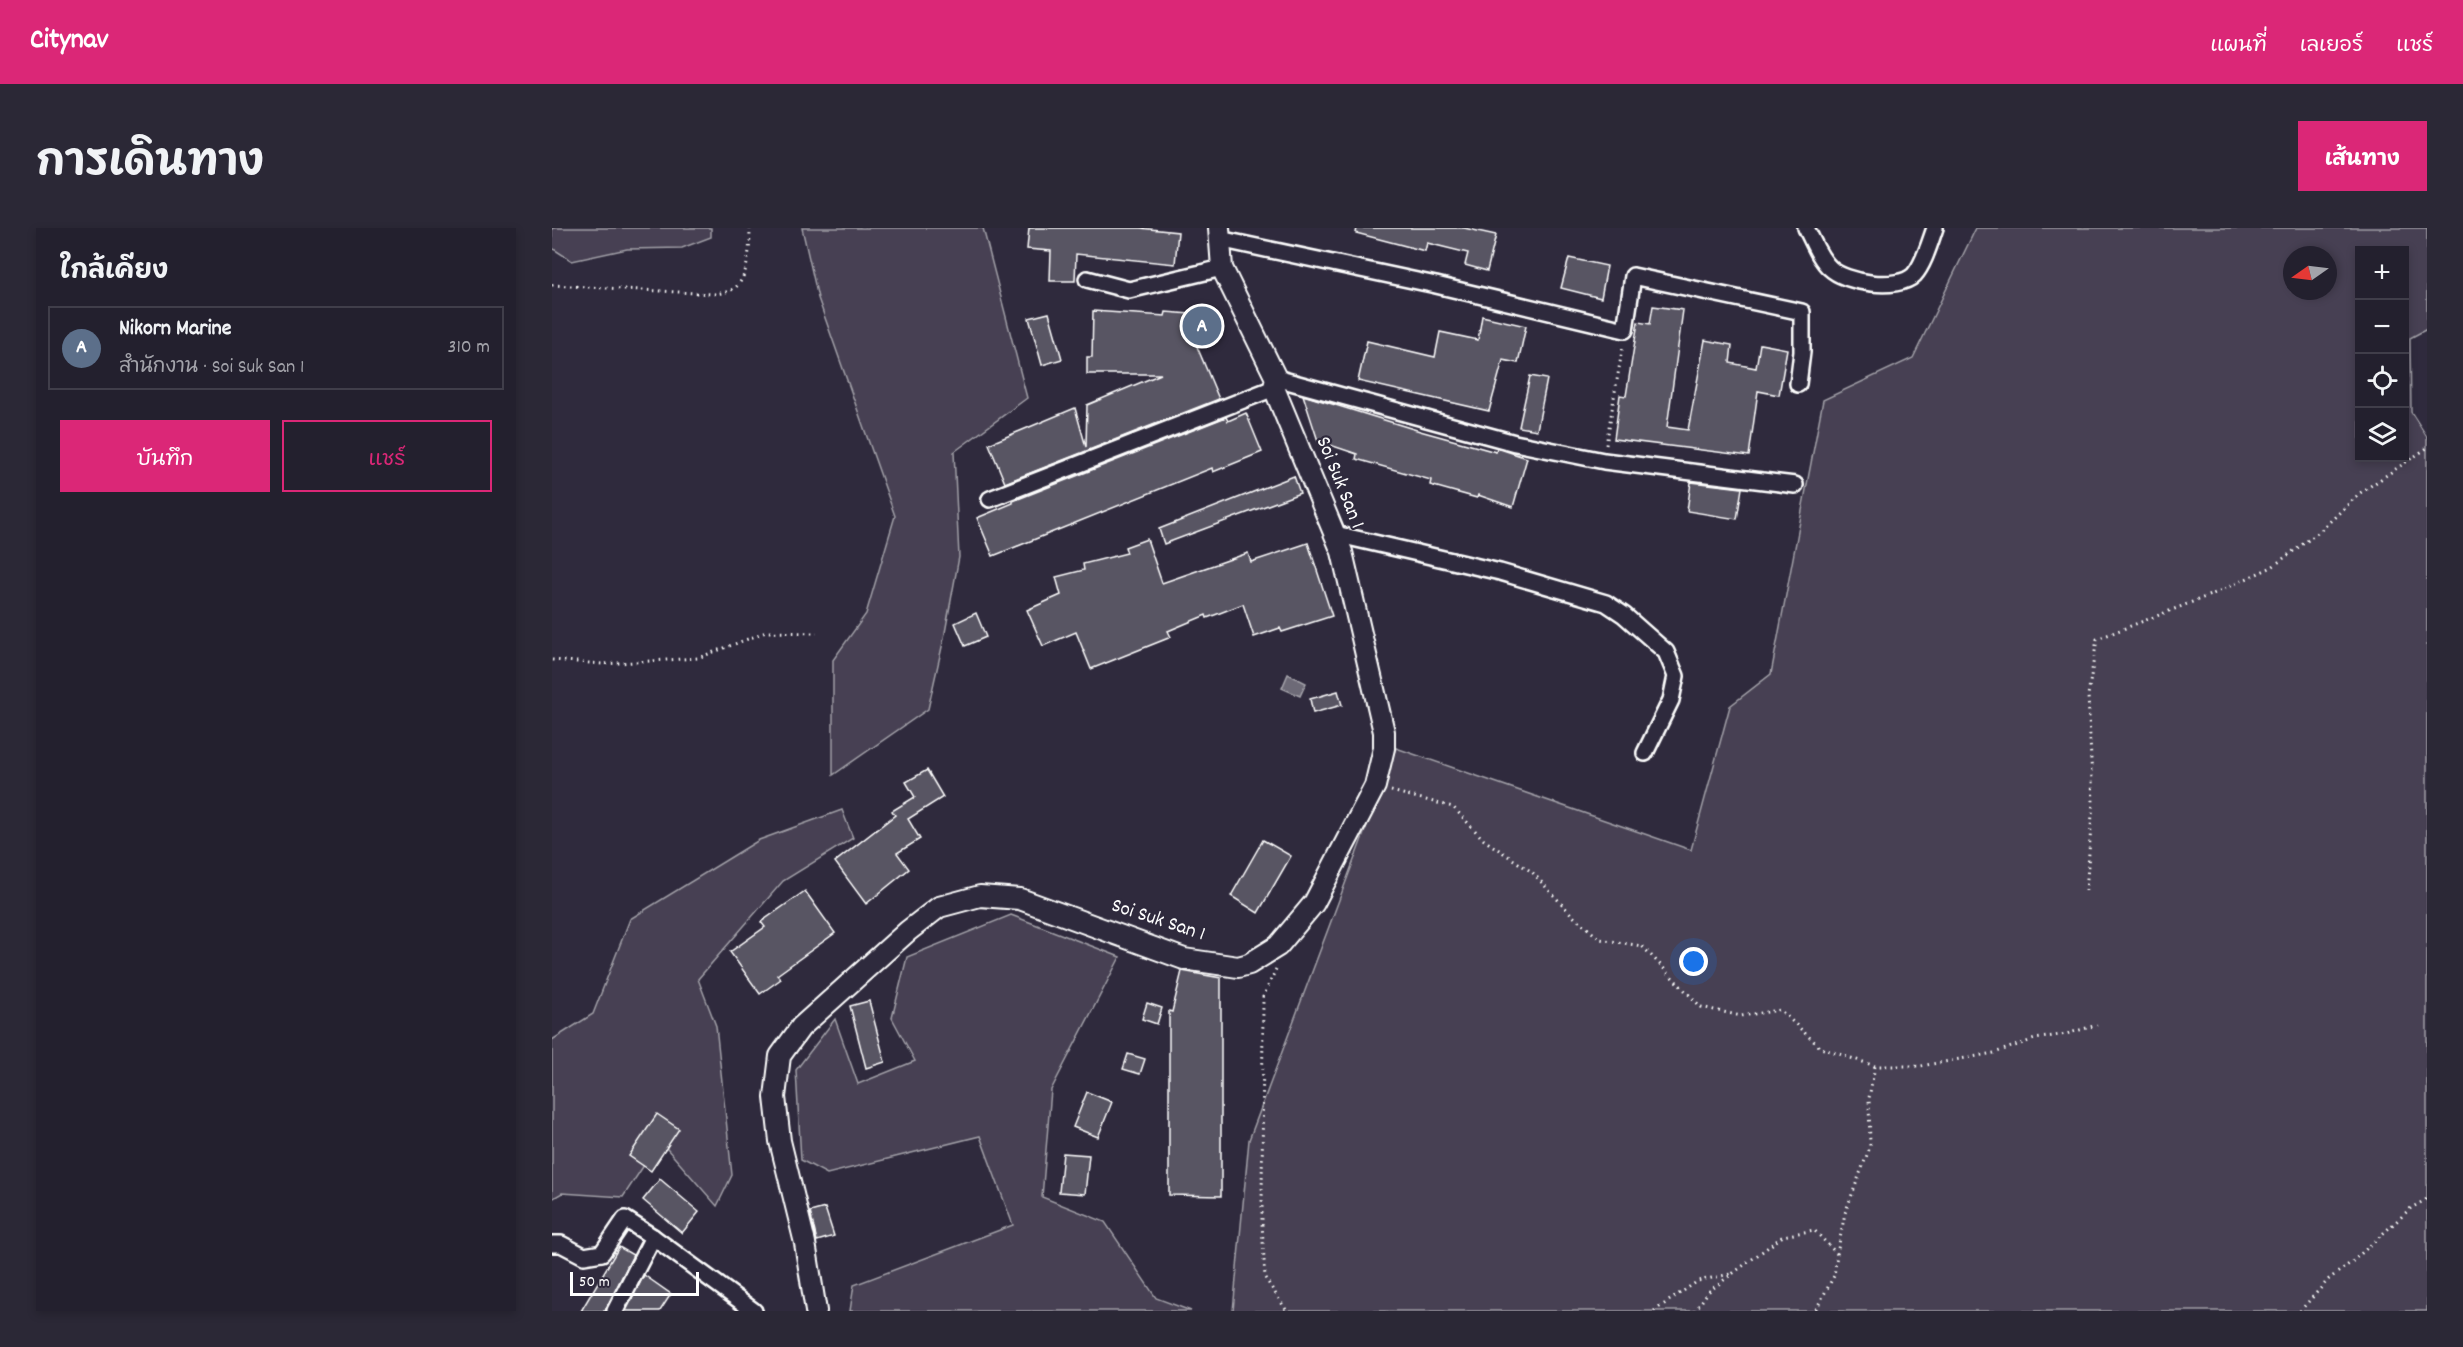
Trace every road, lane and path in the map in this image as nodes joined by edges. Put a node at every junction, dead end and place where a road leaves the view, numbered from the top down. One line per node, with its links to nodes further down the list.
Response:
1 (750, 228): 7 (path)
2 (1806, 228): 3 (street)
3 (1935, 228)
4 (1219, 233): 5 (street, Soi Suk San 1); 8 (street)
5 (1222, 268): 6 (street); 9 (street, Soi Suk San 1)
6 (1087, 279)
7 (552, 285)
8 (1625, 330): 10 (street); 12 (path)
9 (1275, 383): 12 (street); 14 (street); 15 (street, Soi Suk San 1)
10 (1798, 384)
11 (2427, 448): 20 (path)
12 (1604, 462): 13 (street)
13 (1795, 485)
14 (990, 499)
15 (1335, 534): 18 (street); 19 (street, Soi Suk San 1)
16 (817, 633): 17 (path)
17 (552, 660)
18 (1645, 753)
19 (1375, 786): 21 (street, Soi Suk San 1); 23 (path)
20 (2086, 891)
21 (1278, 946): 31 (street, Soi Suk San 1); 32 (path)
22 (2097, 1025): 23 (path)
23 (1875, 1065): 27 (path)
24 (2427, 1198): 36 (path)
25 (653, 1237): 26 (street); 29 (street); 30 (street)
26 (552, 1244)
27 (1837, 1254): 28 (path); 35 (path)
28 (1732, 1273): 33 (path); 34 (path)
29 (615, 1311)
30 (754, 1311)
31 (816, 1311)
32 (1287, 1311)
33 (1654, 1311)
34 (1695, 1311)
35 (1815, 1311)
36 (2300, 1311)

